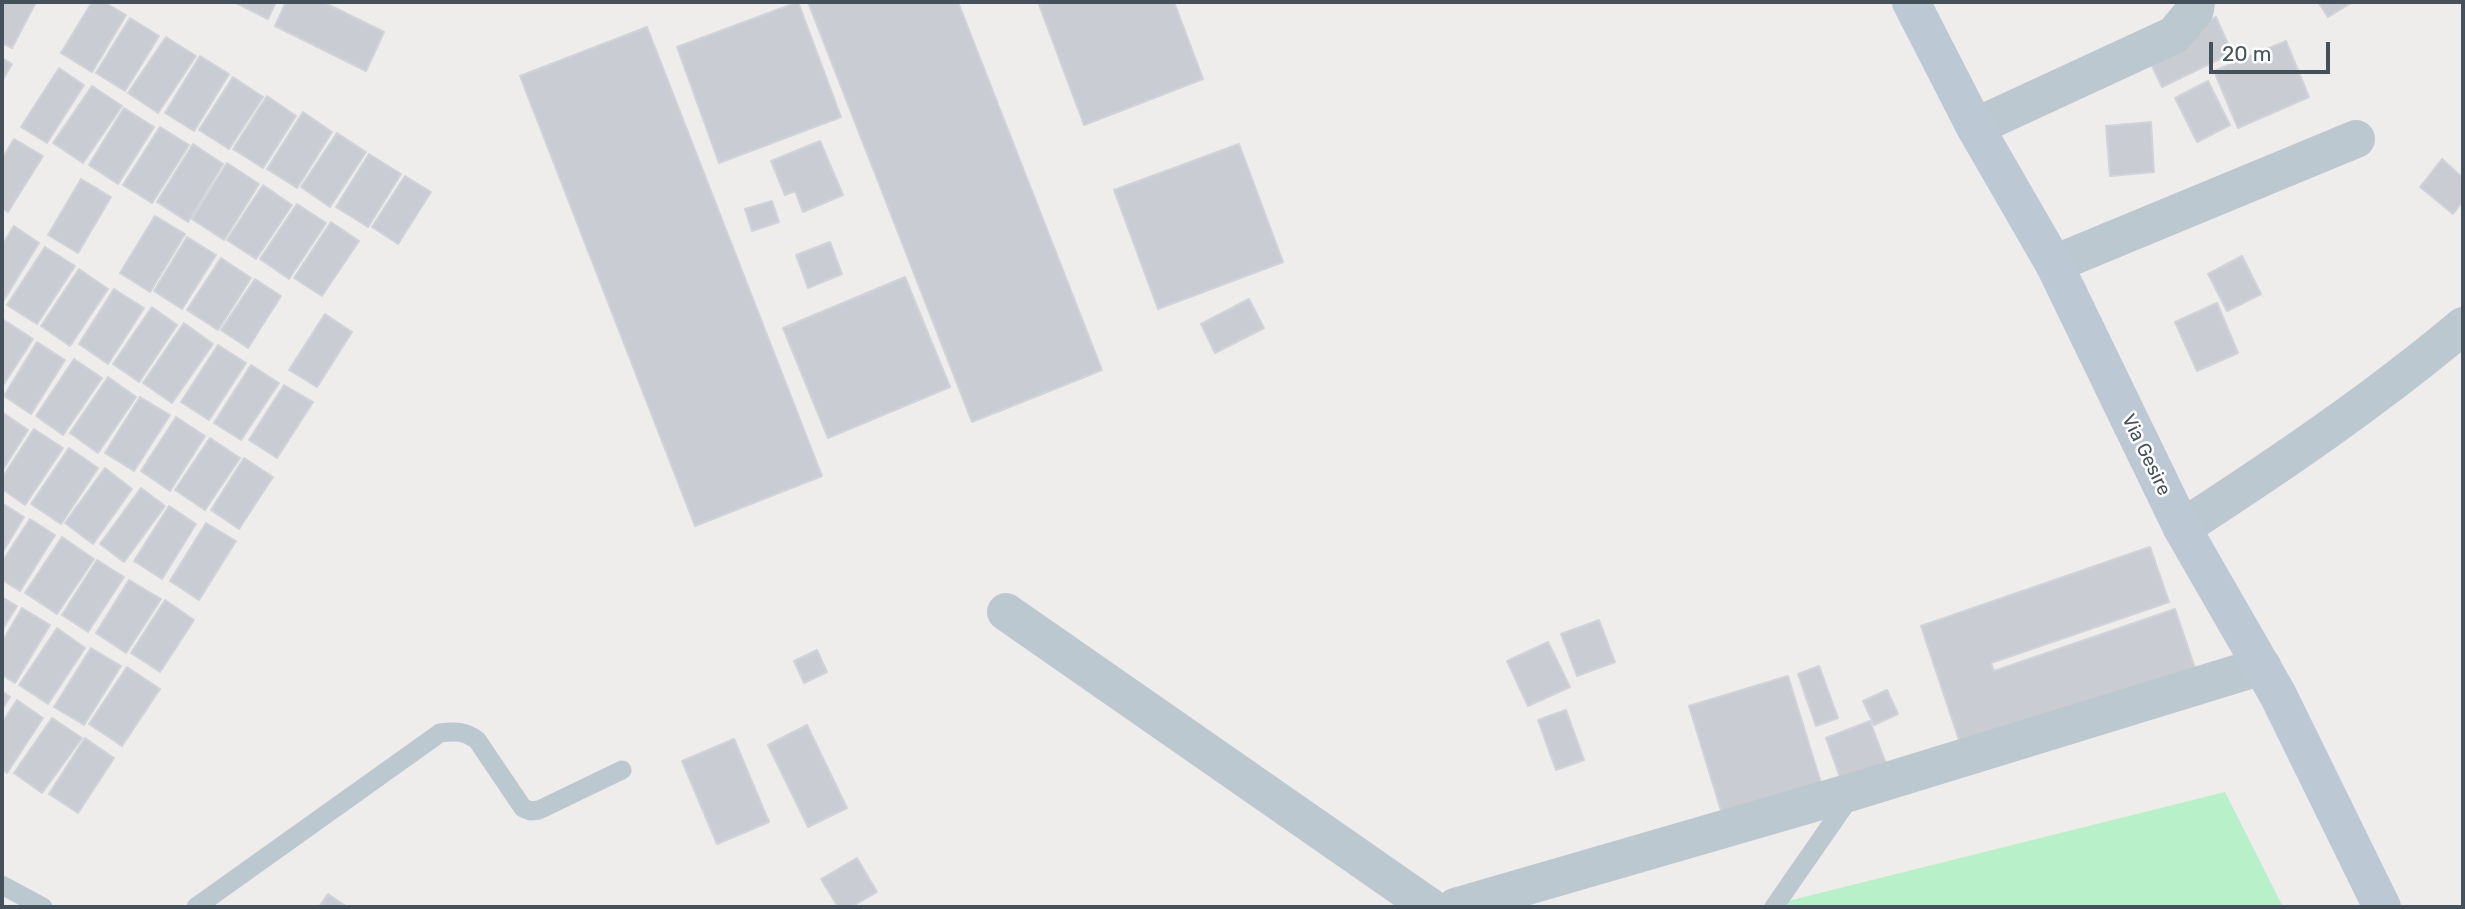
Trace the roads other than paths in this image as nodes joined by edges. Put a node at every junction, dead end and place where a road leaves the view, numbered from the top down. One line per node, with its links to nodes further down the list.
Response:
1 (1911, 2): 3 (main road, Via Gesire)
2 (2196, 2): 3 (street)
3 (1975, 127): 5 (main road, Via Gesire)
4 (2356, 139): 5 (street)
5 (2054, 264): 7 (main road, Via Gesire)
6 (2463, 326): 7 (street)
7 (2182, 528): 9 (main road, Via Gesire)
8 (1006, 612): 15 (street)
9 (2262, 666): 11 (street); 18 (main road, Via Gesire)
10 (622, 770): 14 (lane)
11 (1855, 791): 16 (street); 17 (lane)
12 (2, 885): 13 (lane)
13 (43, 907)
14 (196, 907)
15 (1430, 907)
16 (1455, 907)
17 (1774, 907)
18 (2382, 907)

